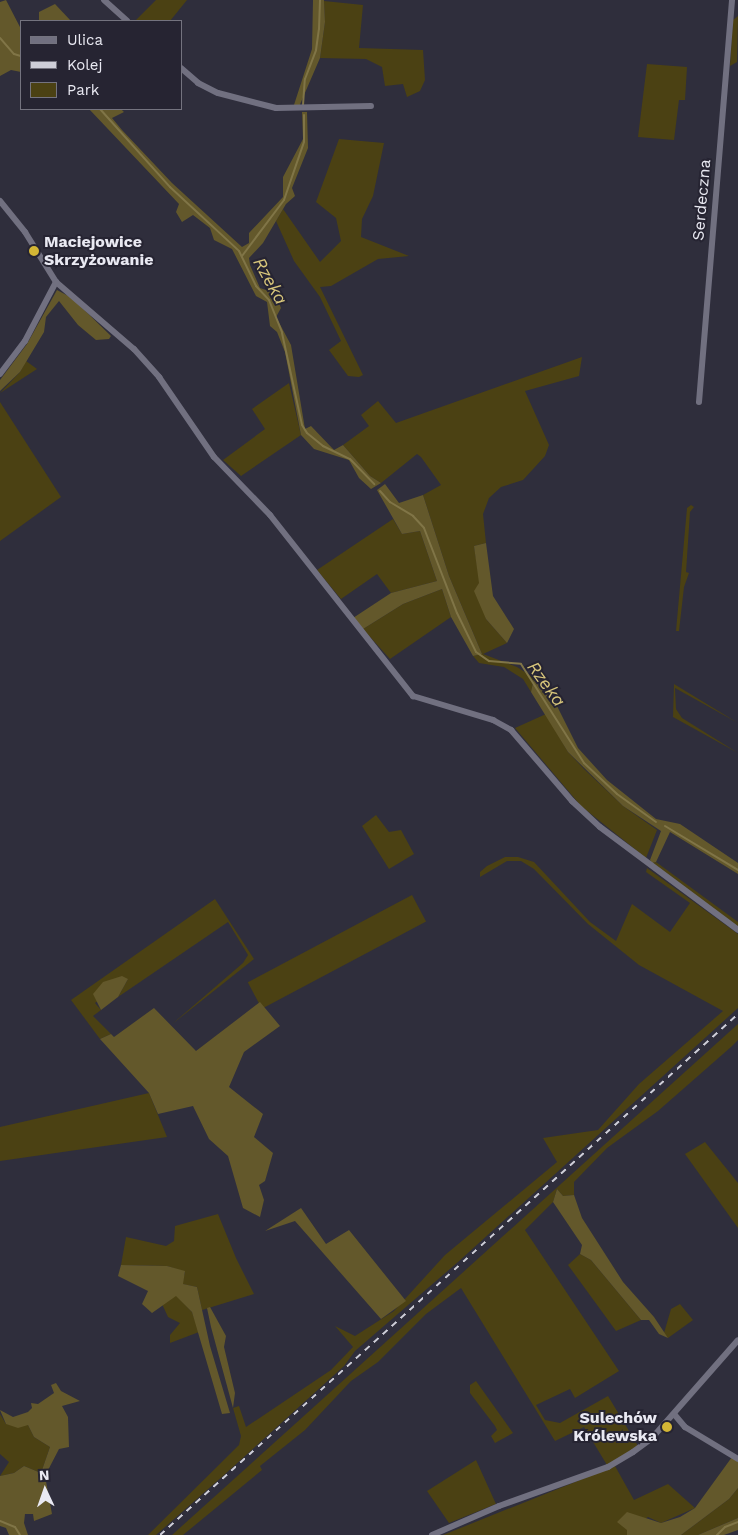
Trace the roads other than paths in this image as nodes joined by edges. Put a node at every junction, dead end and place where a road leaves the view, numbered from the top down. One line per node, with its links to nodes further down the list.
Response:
1 (104, 0): 3 (street)
2 (732, 0): 9 (street, Serdeczna)
3 (126, 20)
4 (182, 69): 5 (street)
5 (371, 106)
6 (0, 201): 7 (street)
7 (56, 282): 8 (street); 10 (street)
8 (0, 374)
9 (699, 402)
10 (738, 930)
11 (738, 1340): 12 (street)
12 (674, 1414): 13 (street); 14 (street)
13 (738, 1460)
14 (432, 1535)

